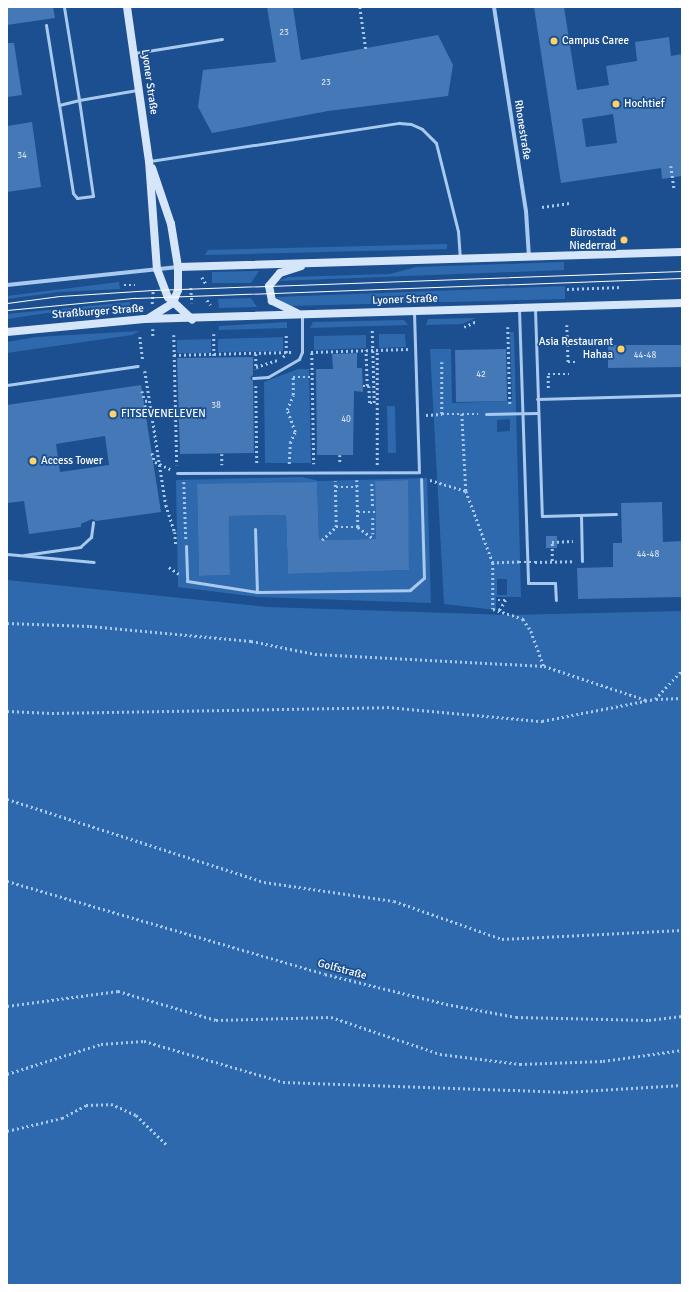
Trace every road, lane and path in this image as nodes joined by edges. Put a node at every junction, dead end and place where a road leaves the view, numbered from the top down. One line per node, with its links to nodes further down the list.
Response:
1 (64, 7): 10 (lane)
2 (127, 7): 8 (main road, Lyoner Straße)
3 (360, 7): 7 (path)
4 (494, 7): 18 (street, Rhonestraße)
5 (46, 25): 11 (lane)
6 (222, 39): 8 (lane)
7 (366, 49)
8 (133, 53): 9 (main road, Lyoner Straße)
9 (139, 89): 10 (lane); 12 (main road, Lyoner Straße)
10 (79, 100): 11 (lane); 11 (lane)
11 (58, 104)
12 (149, 161): 19 (lane); 21 (main road, Lyoner Straße); 22 (main road, Lyoner Straße)
13 (671, 166): 14 (path)
14 (674, 188)
15 (570, 202): 16 (path)
16 (542, 207)
17 (682, 252): 18 (main road)
18 (528, 257): 19 (main road)
19 (460, 259): 20 (main road)
20 (319, 262): 21 (main road); 37 (main road)
21 (178, 267): 22 (street); 29 (main road, Lyoner Straße)
22 (157, 269): 23 (street); 29 (main road, Lyoner Straße)
23 (7, 285)
24 (124, 285): 25 (path)
25 (135, 285)
26 (622, 287): 27 (path)
27 (567, 289)
28 (206, 300): 35 (path)
29 (173, 303): 38 (main road); 39 (main road, Lyoner Straße)
30 (682, 303): 34 (main road, Lyoner Straße)
31 (136, 306): 32 (path)
32 (144, 306)
33 (519, 307): 34 (main road, Lyoner Straße); 36 (main road, Lyoner Straße); 70 (lane)
34 (534, 307): 66 (lane)
35 (214, 308)
36 (414, 311): 37 (main road, Lyoner Straße); 87 (lane)
37 (302, 315): 39 (main road, Lyoner Straße); 61 (lane)
38 (144, 319): 39 (main road, Straßburger Straße); 43 (main road, Straßburger Straße)
39 (192, 319)
40 (567, 325): 56 (path)
41 (508, 327): 69 (path)
42 (372, 330): 49 (path)
43 (7, 332)
44 (286, 333): 58 (path)
45 (214, 334): 54 (path)
46 (174, 336): 52 (path)
47 (140, 337): 67 (path)
48 (312, 345): 60 (path)
49 (366, 350)
50 (377, 350): 87 (path)
51 (256, 354): 58 (path)
52 (174, 355): 53 (path); 79 (path)
53 (186, 355)
54 (214, 357)
55 (442, 362): 72 (path)
56 (578, 362)
57 (138, 366): 62 (lane)
58 (256, 367): 61 (path)
59 (569, 374): 63 (path)
60 (313, 377): 82 (path); 86 (path)
61 (254, 378): 83 (path)
62 (7, 385)
63 (548, 388)
64 (142, 391): 67 (path)
65 (682, 395): 66 (lane)
66 (537, 399): 71 (lane)
67 (150, 400): 76 (path)
68 (145, 405): 76 (path)
69 (510, 413): 70 (lane); 74 (lane)
70 (522, 413): 71 (lane); 122 (lane)
71 (538, 413): 100 (lane)
72 (442, 414): 73 (path); 75 (path)
73 (462, 414): 74 (path); 95 (path)
74 (486, 414)
75 (425, 415)
76 (152, 416): 80 (path)
77 (152, 453): 80 (path)
78 (340, 455): 81 (path)
79 (177, 459)
80 (159, 462): 84 (path); 111 (path)
81 (340, 462)
82 (289, 471): 83 (lane); 86 (lane)
83 (257, 472): 85 (lane)
84 (177, 473): 85 (lane)
85 (184, 473): 110 (path)
86 (314, 473): 88 (lane)
87 (377, 473): 89 (lane)
88 (335, 474): 89 (lane); 94 (path)
89 (357, 474): 93 (path)
90 (421, 479): 120 (lane)
91 (372, 484): 96 (path)
92 (435, 484): 95 (path)
93 (357, 486): 94 (path); 97 (path)
94 (336, 487): 104 (path)
95 (466, 490): 117 (path)
96 (373, 507)
97 (358, 512): 98 (path); 103 (path)
98 (376, 512)
99 (616, 514): 100 (lane)
100 (581, 515): 109 (lane)
101 (373, 518): 106 (path)
102 (93, 522): 113 (lane)
103 (358, 527): 104 (path); 107 (path)
104 (336, 528): 108 (path)
105 (255, 530): 120 (lane)
106 (373, 534)
107 (374, 539)
108 (322, 540)
109 (582, 541): 114 (path); 115 (lane)
110 (186, 546): 120 (lane)
111 (176, 552)
112 (7, 554): 113 (lane)
113 (24, 555): 116 (lane)
114 (552, 561): 115 (path); 117 (path, bridge)
115 (582, 561)
116 (94, 562)
117 (493, 563): 123 (path)
118 (176, 566): 119 (path)
119 (176, 573)
120 (257, 592)
121 (498, 600): 123 (path)
122 (556, 600)
123 (499, 611): 125 (path)
124 (7, 623): 125 (path)
125 (544, 666): 129 (path)
126 (682, 670): 128 (path)
127 (682, 698): 128 (path)
128 (656, 699): 129 (path)
129 (647, 701): 130 (path)
130 (7, 711)
131 (7, 799): 133 (path)
132 (7, 881): 135 (path, Golfstraße)
133 (682, 930)
134 (7, 1006): 136 (path)
135 (682, 1016)
136 (682, 1050)
137 (7, 1074): 138 (path)
138 (682, 1085)
139 (7, 1131): 140 (path)
140 (166, 1144)

